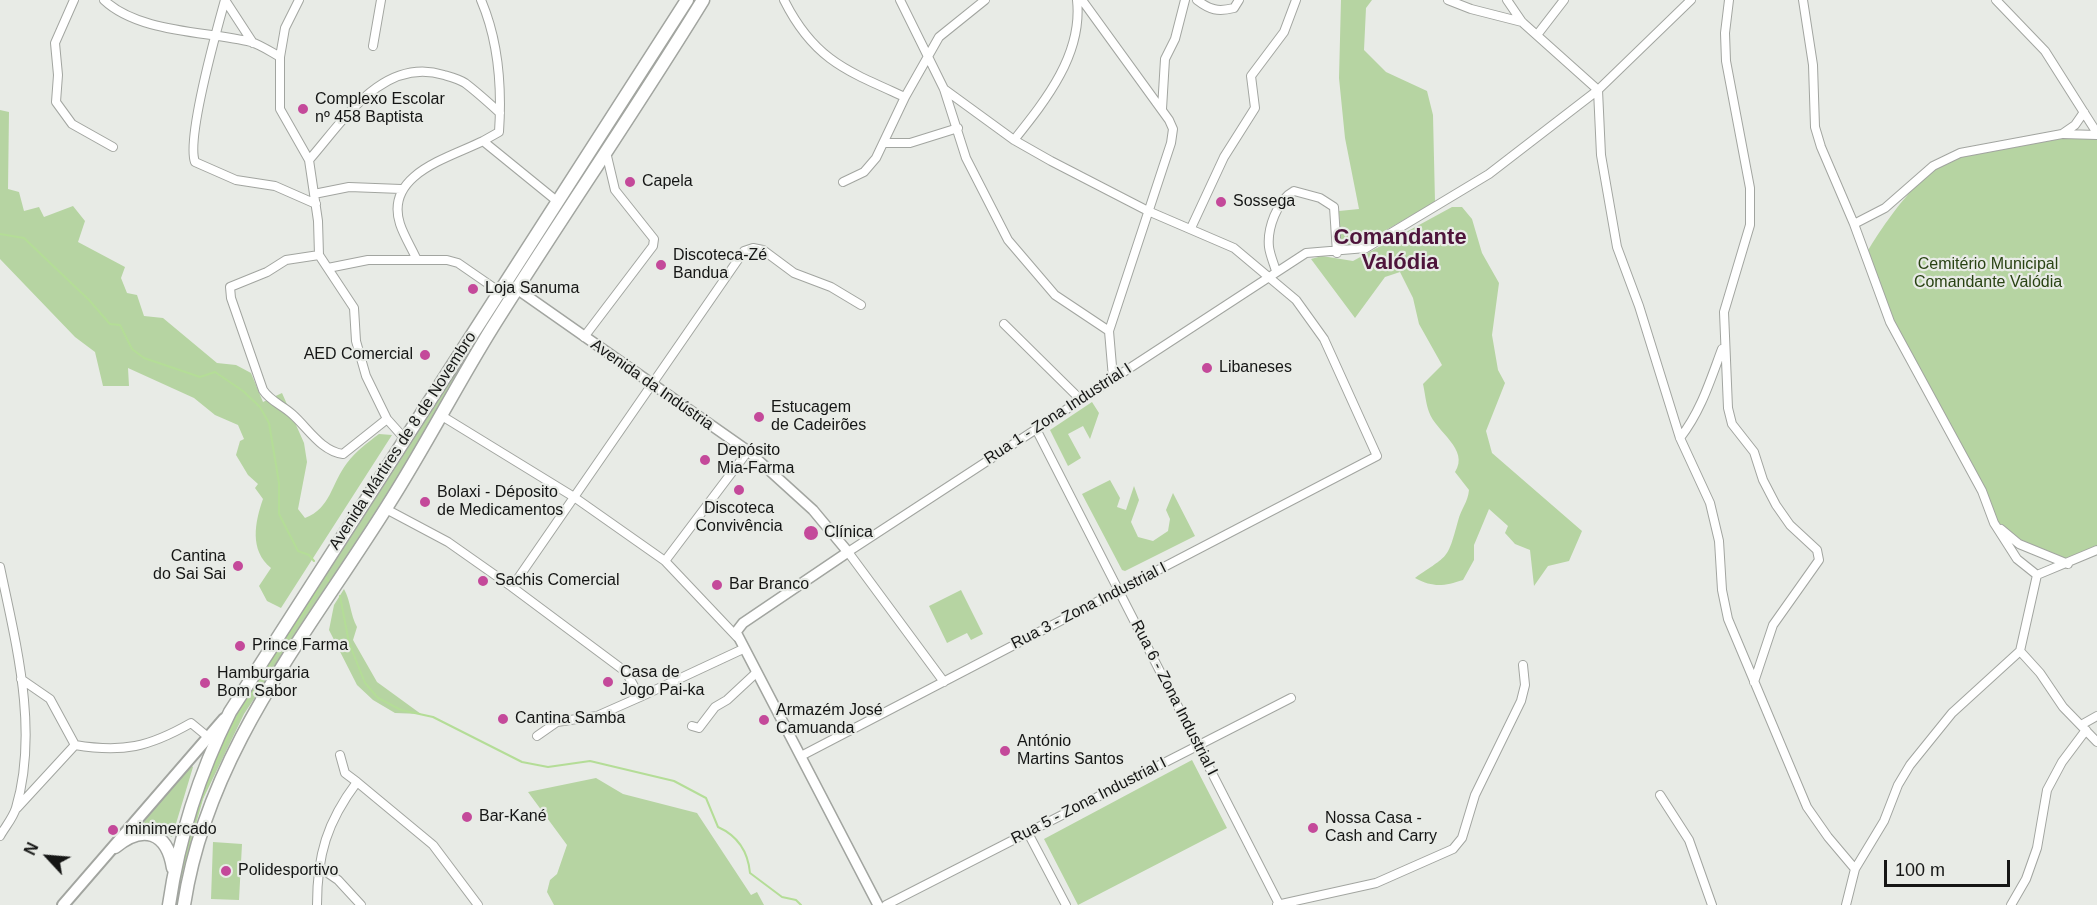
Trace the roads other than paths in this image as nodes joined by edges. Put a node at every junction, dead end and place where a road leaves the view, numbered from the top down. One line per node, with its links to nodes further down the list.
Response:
1 (74, 0): 44 (street)
2 (104, 0): 27 (street)
3 (225, 0): 27 (street); 28 (street)
4 (299, 0): 30 (street)
5 (381, 0): 29 (street)
6 (481, 0): 37 (street)
7 (687, 0): 50 (main road, Avenida Mártires de 8 de Novembro)
8 (704, 0): 45 (main road, Avenida Mártires de 8 de Novembro)
9 (784, 0): 34 (street)
10 (900, 0): 31 (street)
11 (985, 0): 31 (street)
12 (1077, 0): 41 (street)
13 (1082, 0): 35 (street)
14 (1185, 0): 35 (street)
15 (1197, 0): 16 (street)
16 (1239, 0)
17 (1296, 0): 54 (street)
18 (1448, 0): 25 (street)
19 (1507, 0): 25 (street)
20 (1564, 0): 26 (street)
21 (1691, 0): 33 (street, Rua 1 - Zona Industrial I)
22 (1729, 0): 67 (street)
23 (1803, 0): 53 (street)
24 (1996, 0): 36 (street)
25 (1522, 21): 26 (street)
26 (1537, 35): 33 (street)
27 (214, 37): 28 (street); 51 (street)
28 (253, 42): 30 (street)
29 (373, 46)
30 (280, 57): 46 (street)
31 (928, 57): 32 (street); 34 (street)
32 (944, 89): 38 (street); 41 (street)
33 (1598, 90): 55 (street, Rua 1 - Zona Industrial I); 75 (street)
34 (905, 97): 43 (street)
35 (1161, 110): 52 (street)
36 (2084, 112): 39 (street); 40 (street)
37 (500, 113): 42 (street); 46 (street)
38 (958, 128): 43 (street); 65 (street)
39 (2062, 134): 40 (street); 53 (street)
40 (2097, 134)
41 (1014, 140): 52 (street)
42 (483, 141): 48 (street); 50 (street)
43 (884, 143): 47 (street)
44 (113, 147)
45 (606, 152): 61 (main road, Avenida Mártires de 8 de Novembro); 66 (street)
46 (309, 160): 49 (street)
47 (843, 182)
48 (401, 189): 49 (street); 57 (street)
49 (315, 194): 51 (street)
50 (558, 202): 62 (main road, Avenida Mártires de 8 de Novembro)
51 (316, 204): 56 (street)
52 (1148, 211): 54 (street); 65 (street)
53 (1854, 224): 79 (street)
54 (1191, 228): 60 (street)
55 (1337, 253): 59 (street, Rua 1 - Zona Industrial I); 59 (street)
56 (319, 255): 58 (street); 72 (street)
57 (416, 258): 58 (street); 62 (street)
58 (328, 268): 72 (street)
59 (1276, 271): 60 (street, Rua 1 - Zona Industrial I)
60 (1268, 277): 68 (street, Rua 1 - Zona Industrial I); 87 (street, Rua 3 - Zona Industrial I)
61 (517, 289): 66 (street, Avenida da Indústria); 71 (main road, Avenida Mártires de 8 de Novembro)
62 (500, 292): 74 (main road, Avenida Mártires de 8 de Novembro)
63 (861, 304): 69 (street)
64 (1004, 324): 70 (street)
65 (1109, 332): 68 (street)
66 (584, 337): 69 (street, Avenida da Indústria)
67 (1723, 345): 75 (street); 95 (street)
68 (1113, 378): 70 (street, Rua 1 - Zona Industrial I)
69 (652, 385): 76 (street, Avenida da Indústria); 77 (street)
70 (1081, 400): 73 (street, Rua 1 - Zona Industrial I)
71 (442, 416): 77 (street); 78 (main road, Avenida Mártires de 8 de Novembro)
72 (387, 419): 74 (street)
73 (1036, 429): 81 (street, Rua 1 - Zona Industrial I); 87 (street, Rua 6 - Zona Industrial I)
74 (404, 438): 98 (main road, Avenida Mártires de 8 de Novembro)
75 (1680, 438): 95 (street)
76 (748, 451): 81 (street, Avenida da Indústria); 82 (street)
77 (574, 497): 82 (street); 86 (street)
78 (386, 509): 86 (street); 121 (main road, Avenida Mártires de 8 de Novembro)
79 (1994, 523): 83 (street); 85 (street)
80 (2097, 550): 83 (street)
81 (848, 552): 88 (street); 94 (street)
82 (665, 561): 88 (street)
83 (2068, 564): 85 (street)
84 (0, 567): 93 (street)
85 (2037, 575): 90 (street)
86 (512, 587): 96 (street)
87 (1119, 591): 94 (street, Rua 3 - Zona Industrial I); 106 (street, Rua 6 - Zona Industrial I)
88 (737, 637): 89 (street)
89 (743, 649): 92 (street); 96 (street)
90 (2020, 651): 101 (street); 116 (street)
91 (1523, 665): 118 (street)
92 (756, 673): 100 (street); 108 (street)
93 (21, 679): 105 (street); 111 (street)
94 (944, 682): 108 (street, Rua 3 - Zona Industrial I)
95 (1754, 683): 116 (street)
96 (640, 698): 102 (street)
97 (1291, 698): 106 (street, Rua 5 - Zona Industrial I)
98 (230, 712): 103 (main road); 117 (main road, Avenida Mártires de 8 de Novembro)
99 (2097, 716): 101 (street)
100 (692, 726)
101 (2084, 727): 104 (street); 130 (street)
102 (537, 736)
103 (208, 737): 105 (street); 114 (main road)
104 (2097, 742)
105 (75, 745): 111 (street)
106 (1198, 745): 112 (street, Rua 5 - Zona Industrial I); 118 (street, Rua 6 - Zona Industrial I)
107 (340, 755): 109 (street)
108 (801, 756): 125 (street)
109 (357, 782): 115 (street); 124 (street)
110 (1660, 795): 128 (street)
111 (15, 811): 113 (street)
112 (1028, 832): 126 (street, Rua 5 - Zona Industrial I); 127 (street)
113 (0, 836)
114 (115, 847): 117 (main road); 119 (main road)
115 (319, 867): 122 (street); 123 (street)
116 (1855, 869): 129 (street)
117 (174, 873): 120 (main road, Avenida Mártires de 8 de Novembro)
118 (1278, 904)
119 (63, 905)
120 (170, 905)
121 (184, 905)
122 (317, 905)
123 (361, 905)
124 (478, 905)
125 (878, 905)
126 (886, 905)
127 (1066, 905)
128 (1712, 905)
129 (1846, 905)
130 (2011, 905)

